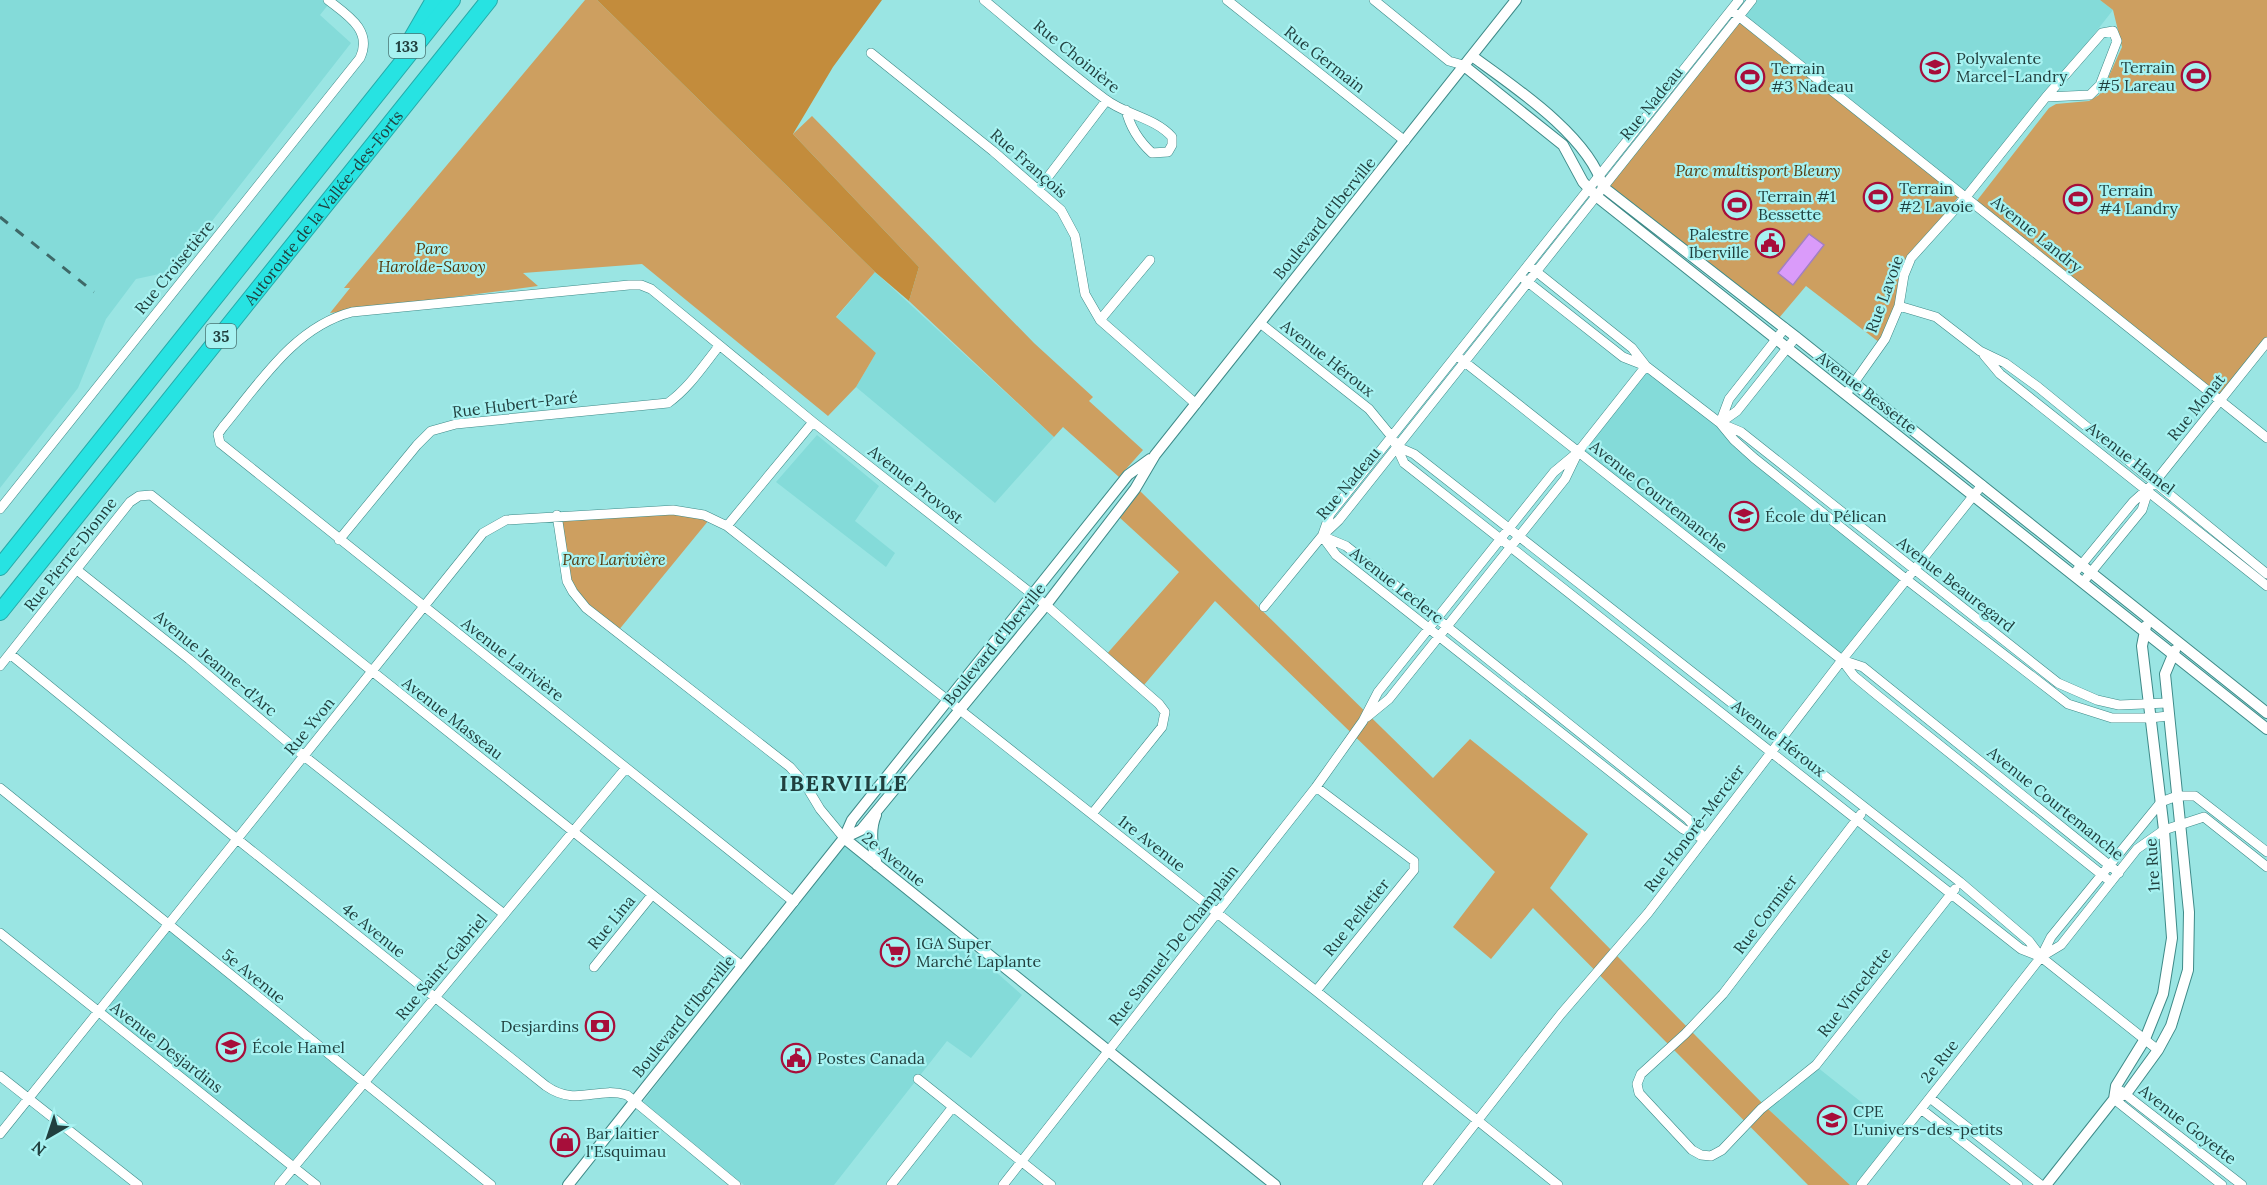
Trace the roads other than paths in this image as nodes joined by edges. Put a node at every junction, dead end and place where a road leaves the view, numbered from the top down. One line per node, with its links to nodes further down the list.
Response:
1 (328, 0): 58 (street, Rue Croisetière)
2 (434, 0): 16 (highway, 133)
3 (452, 0): 16 (highway, Autoroute de la Vallée-des-Forts / 35)
4 (489, 0): 81 (highway, Autoroute de la Vallée-des-Forts / 35)
5 (984, 0): 19 (street, Rue Choinière)
6 (1227, 0): 22 (street, Rue Germain)
7 (1374, 0): 15 (street)
8 (1516, 0): 14 (street, Boulevard d'Iberville)
9 (1739, 0): 11 (street, Rue Nadeau)
10 (1752, 0): 12 (street, Rue Nadeau)
11 (1731, 10): 12 (street, Avenue Landry); 23 (street, Rue Nadeau)
12 (1739, 17): 24 (street, Rue Nadeau); 27 (street, Avenue Landry)
13 (871, 53): 25 (street, Rue François)
14 (1472, 56): 15 (street, Boulevard d'Iberville); 17 (street)
15 (1463, 66): 20 (street, Avenue Bessette); 22 (street, Boulevard d'Iberville)
16 (385, 85): 68 (highway, Autoroute de la Vallée-des-Forts / 35)
17 (1528, 97): 20 (street); 23 (street)
18 (2046, 97): 18 (street, Rue Lavoie); 27 (street, Rue Lavoie)
19 (1106, 101): 21 (street, Rue Choinière); 25 (street)
20 (1518, 108): 26 (street, Avenue Bessette)
21 (1126, 110): 21 (street, Rue Choinière)
22 (1405, 141): 33 (street, Boulevard d'Iberville)
23 (1600, 175): 24 (street); 26 (street, Rue Nadeau)
24 (1603, 187): 26 (street, Rue Nadeau); 34 (street, Avenue Bessette)
25 (1038, 190): 32 (street, Rue François)
26 (1593, 192): 29 (street, Rue Nadeau); 36 (street, Avenue Bessette)
27 (1966, 197): 31 (street, Rue Lavoie); 44 (street, Avenue Landry)
28 (1150, 260): 32 (street)
29 (1532, 268): 30 (street, Rue Nadeau); 41 (street, Avenue Beauregard)
30 (1523, 279): 40 (street, Rue Nadeau); 41 (street, Avenue Beauregard)
31 (1899, 306): 42 (street, Rue Lavoie); 55 (street, Avenue Hamel)
32 (1100, 320): 45 (street, Rue François)
33 (1260, 323): 45 (street, Boulevard d'Iberville); 48 (street, Avenue Héroux)
34 (1785, 328): 35 (street, Avenue Bessette); 36 (street)
35 (1796, 337): 39 (street); 42 (street, Avenue Bessette)
36 (1777, 339): 39 (street, Avenue Bessette); 47 (street)
37 (2267, 342): 44 (street, Rue Monat)
38 (719, 346): 46 (street, Avenue Provost); 49 (street, Avenue Provost); 64 (street, Rue Hubert-Paré)
39 (1787, 348): 43 (street, Avenue Bessette); 47 (street)
40 (1461, 359): 48 (street, Rue Nadeau); 51 (street, Rue Nadeau); 52 (street, Avenue Courtemanche)
41 (1646, 366): 47 (street, Avenue Beauregard); 52 (street, Rue Samuel-De Champlain)
42 (1853, 383): 43 (street, Rue Lavoie); 54 (street, Avenue Bessette)
43 (1846, 394): 57 (street, Avenue Bessette)
44 (2220, 401): 50 (street, Avenue Landry); 55 (street, Rue Monat)
45 (1196, 404): 53 (street, Boulevard d'Iberville)
46 (813, 422): 60 (street); 77 (street, Avenue Provost)
47 (1720, 423): 70 (street, Avenue Beauregard); 74 (street, Avenue Beauregard)
48 (1392, 437): 51 (street, Avenue Héroux); 62 (street, Rue Nadeau)
49 (217, 438): 64 (street, Avenue Larivière)
50 (2267, 438)
51 (1398, 447): 61 (street, Avenue Héroux); 62 (street, Rue Nadeau); 65 (street, Avenue Héroux)
52 (1578, 452): 61 (street, Rue Samuel-De Champlain); 63 (street, Rue Samuel-De Champlain); 93 (street, Avenue Courtemanche)
53 (1155, 455): 77 (street, Boulevard d'Iberville); 78 (street, Boulevard d'Iberville)
54 (1982, 485): 57 (street, Rue Honoré-Mercier); 67 (street, Avenue Bessette)
55 (2151, 487): 67 (street, Rue Monat); 71 (street, Rue Monat); 72 (street, Avenue Hamel); 76 (street, Avenue Hamel)
56 (145, 494): 69 (street, Rue Pierre-Dionne); 97 (street, Avenue Masseau)
57 (1974, 496): 70 (street, Rue Honoré-Mercier); 73 (street, Avenue Bessette)
58 (0, 509)
59 (557, 515): 60 (street, Rue Yvon); 80 (street, Rue Yvon); 128 (street, 2e Avenue)
60 (727, 526): 100 (street, 1re Avenue)
61 (1508, 528): 63 (street, Avenue Héroux); 65 (street, Rue Samuel-De Champlain)
62 (1322, 536): 79 (street); 82 (street, Avenue Leclerc); 85 (street, Avenue Leclerc)
63 (1517, 536): 66 (street, Rue Samuel-De Champlain); 87 (street, Avenue Héroux)
64 (339, 540): 80 (street, Avenue Larivière)
65 (1500, 540): 66 (street, Avenue Héroux); 82 (street, Rue Samuel-De Champlain)
66 (1510, 548): 84 (street, Rue Samuel-De Champlain); 90 (street, Avenue Héroux)
67 (2081, 566): 71 (street, Avenue Bessette); 73 (street, Rue Monat)
68 (0, 567)
69 (77, 570): 91 (street, Rue Pierre-Dionne); 111 (street, Avenue Jeanne-d'Arc)
70 (1914, 570): 74 (street, Rue Honoré-Mercier); 94 (street, Avenue Beauregard)
71 (2090, 573): 75 (street, Rue Monat); 83 (street, Avenue Bessette)
72 (2267, 574)
73 (2073, 575): 75 (street, Avenue Bessette)
74 (1907, 580): 93 (street, Rue Honoré-Mercier); 96 (street, Avenue Beauregard)
75 (2083, 582): 86 (street, Avenue Bessette)
76 (2267, 586)
77 (1033, 595): 78 (street, Avenue Provost); 100 (street, Boulevard d'Iberville)
78 (1046, 605): 103 (street, Boulevard d'Iberville); 123 (street, Avenue Provost)
79 (1264, 607)
80 (424, 608): 97 (street, Rue Yvon); 114 (street, Avenue Larivière)
81 (0, 612)
82 (1437, 619): 84 (street, Avenue Leclerc); 85 (street, Rue Samuel-De Champlain)
83 (2149, 620): 86 (street, 1re Rue); 89 (street, Avenue Bessette)
84 (1447, 626): 88 (street, Rue Samuel-De Champlain); 98 (street, Avenue Leclerc)
85 (1429, 628): 88 (street, Avenue Leclerc); 107 (street, Rue Samuel-De Champlain)
86 (2144, 631): 92 (street, Avenue Bessette); 102 (street, 1re Rue)
87 (1644, 634): 90 (street); 109 (street, Avenue Héroux)
88 (1438, 636): 99 (street, Avenue Leclerc); 107 (street, Rue Samuel-De Champlain)
89 (2179, 643): 92 (street, 1re Rue); 104 (street, Avenue Bessette)
90 (1636, 646): 110 (street, Avenue Héroux)
91 (10, 654): 95 (street, Rue Pierre-Dionne); 130 (street, 4e Avenue)
92 (2173, 654): 101 (street, 1re Rue); 108 (street, Avenue Bessette)
93 (1842, 660): 109 (street, Rue Honoré-Mercier); 112 (street, Avenue Courtemanche); 113 (street, Avenue Courtemanche)
94 (2031, 661): 96 (street); 102 (street, Avenue Beauregard)
95 (0, 666)
96 (2023, 669): 106 (street, Avenue Beauregard)
97 (372, 672): 111 (street, Rue Yvon); 127 (street, Avenue Masseau)
98 (1513, 679): 99 (street); 115 (street, Avenue Leclerc)
99 (1504, 688): 118 (street, Avenue Leclerc)
100 (947, 700): 103 (street, 1re Avenue); 128 (street, Boulevard d'Iberville)
101 (2167, 703): 102 (street, Avenue Beauregard); 105 (street, 1re Rue)
102 (2148, 704): 106 (street, 1re Rue)
103 (960, 710): 121 (street, Boulevard d'Iberville); 123 (street, 1re Avenue)
104 (2267, 713)
105 (2168, 716): 106 (street, Avenue Beauregard); 119 (street, 1re Rue)
106 (2150, 718): 120 (street, 1re Rue)
107 (1363, 721): 116 (street, Rue Samuel-De Champlain)
108 (2267, 729)
109 (1779, 742): 110 (street, Rue Honoré-Mercier); 122 (street, Avenue Héroux)
110 (1772, 752): 124 (street, Avenue Héroux); 129 (street, Rue Honoré-Mercier)
111 (304, 756): 130 (street, Rue Yvon); 145 (street, Avenue Jeanne-d'Arc)
112 (1973, 756): 113 (street, Avenue Courtemanche); 134 (street, Avenue Courtemanche)
113 (1966, 766): 138 (street, Avenue Courtemanche)
114 (626, 768): 127 (street, Rue Saint-Gabriel); 143 (street, Avenue Larivière)
115 (1647, 786): 118 (street); 129 (street, Avenue Leclerc)
116 (1316, 787): 144 (street, Rue Samuel-De Champlain); 151 (street, Rue Pelletier)
117 (0, 788): 146 (street, 5e Avenue)
118 (1640, 795): 129 (street, Avenue Leclerc)
119 (2177, 796): 120 (street, 2e Rue); 125 (street, 1re Rue); 132 (street)
120 (2161, 802): 126 (street, 1re Rue); 134 (street, 2e Rue)
121 (878, 809): 128 (street, Boulevard d'Iberville); 135 (street)
122 (1865, 810): 124 (street, Rue Cormier); 131 (street, Avenue Héroux)
123 (1092, 814): 144 (street, 1re Avenue)
124 (1857, 819): 133 (street, Avenue Héroux); 167 (street, Rue Cormier)
125 (2180, 824): 126 (street, 2e Rue); 136 (street, 2e Rue); 155 (street, 1re Rue)
126 (2164, 830): 137 (street, 2e Rue); 154 (street, 1re Rue)
127 (573, 832): 142 (street, Avenue Masseau); 145 (street, Rue Saint-Gabriel)
128 (844, 838): 135 (street, 2e Avenue); 143 (street, Boulevard d'Iberville)
129 (1704, 838): 169 (street, Rue Honoré-Mercier)
130 (237, 839): 146 (street, Rue Yvon); 152 (street, 4e Avenue)
131 (1910, 844): 133 (street); 139 (street, Avenue Héroux)
132 (2267, 852)
133 (1903, 855): 141 (street, Avenue Héroux)
134 (2109, 864): 137 (street, Avenue Courtemanche); 138 (street, 2e Rue)
135 (877, 865): 156 (street, 2e Avenue)
136 (2267, 867)
137 (2119, 873): 140 (street, 2e Rue)
138 (2101, 874): 140 (street, Avenue Courtemanche); 148 (street, 2e Rue)
139 (1960, 882): 141 (street, Rue Vincelette); 148 (street, Avenue Héroux)
140 (2111, 882): 148 (street, 2e Rue)
141 (1951, 893): 148 (street, Avenue Héroux); 167 (street, Rue Vincelette)
142 (652, 895): 149 (street, Avenue Masseau); 150 (street, Rue Lina)
143 (794, 902): 149 (street, Boulevard d'Iberville)
144 (1217, 912): 151 (street, 1re Avenue); 156 (street, Rue Samuel-De Champlain)
145 (504, 914): 152 (street, Rue Saint-Gabriel)
146 (168, 925): 153 (street, Rue Yvon); 159 (street, 5e Avenue)
147 (0, 933): 153 (street, Avenue Desjardins)
148 (2041, 957): 154 (street, Avenue Héroux); 163 (street, 2e Rue)
149 (742, 966): 165 (street, Boulevard d'Iberville)
150 (594, 967)
151 (1316, 991): 169 (street, 1re Avenue)
152 (434, 998): 159 (street, Rue Saint-Gabriel); 165 (street, 4e Avenue)
153 (98, 1012): 162 (street, Rue Yvon); 172 (street, Avenue Desjardins)
154 (2145, 1039): 155 (street, Avenue Héroux); 160 (street, 1re Rue)
155 (2158, 1050): 161 (street, 1re Rue)
156 (1109, 1052): 171 (street, Rue Samuel-De Champlain); 183 (street, 2e Avenue)
157 (0, 1076): 162 (street)
158 (918, 1079): 166 (street)
159 (364, 1083): 172 (street, Rue Saint-Gabriel); 177 (street, 5e Avenue)
160 (2116, 1086): 161 (street, Avenue Goyette); 164 (street, 1re Rue)
161 (2126, 1094): 164 (street, 1re Rue); 190 (street, Avenue Goyette)
162 (28, 1098): 170 (street, Rue Yvon); 174 (street)
163 (1930, 1098): 168 (street, 2e Rue); 187 (street)
164 (2114, 1099): 188 (street, 1re Rue); 189 (street, Avenue Goyette)
165 (635, 1101): 178 (street, Boulevard d'Iberville); 179 (street, 4e Avenue)
166 (952, 1108): 171 (street); 180 (street)
167 (1761, 1109)
168 (1921, 1109): 173 (street, 2e Rue); 186 (street)
169 (1478, 1121): 184 (street, Rue Honoré-Mercier); 185 (street, 1re Avenue)
170 (0, 1134)
171 (1022, 1161): 181 (street, Rue Samuel-De Champlain); 182 (street)
172 (294, 1167): 175 (street, Rue Saint-Gabriel); 176 (street, Avenue Desjardins)
173 (1865, 1184)
174 (138, 1185)
175 (279, 1185)
176 (316, 1185)
177 (491, 1185)
178 (568, 1185)
179 (736, 1185)
180 (891, 1185)
181 (1003, 1185)
182 (1051, 1185)
183 (1275, 1185)
184 (1427, 1185)
185 (1558, 1185)
186 (2018, 1185)
187 (2041, 1185)
188 (2046, 1185)
189 (2222, 1185)
190 (2242, 1185)

